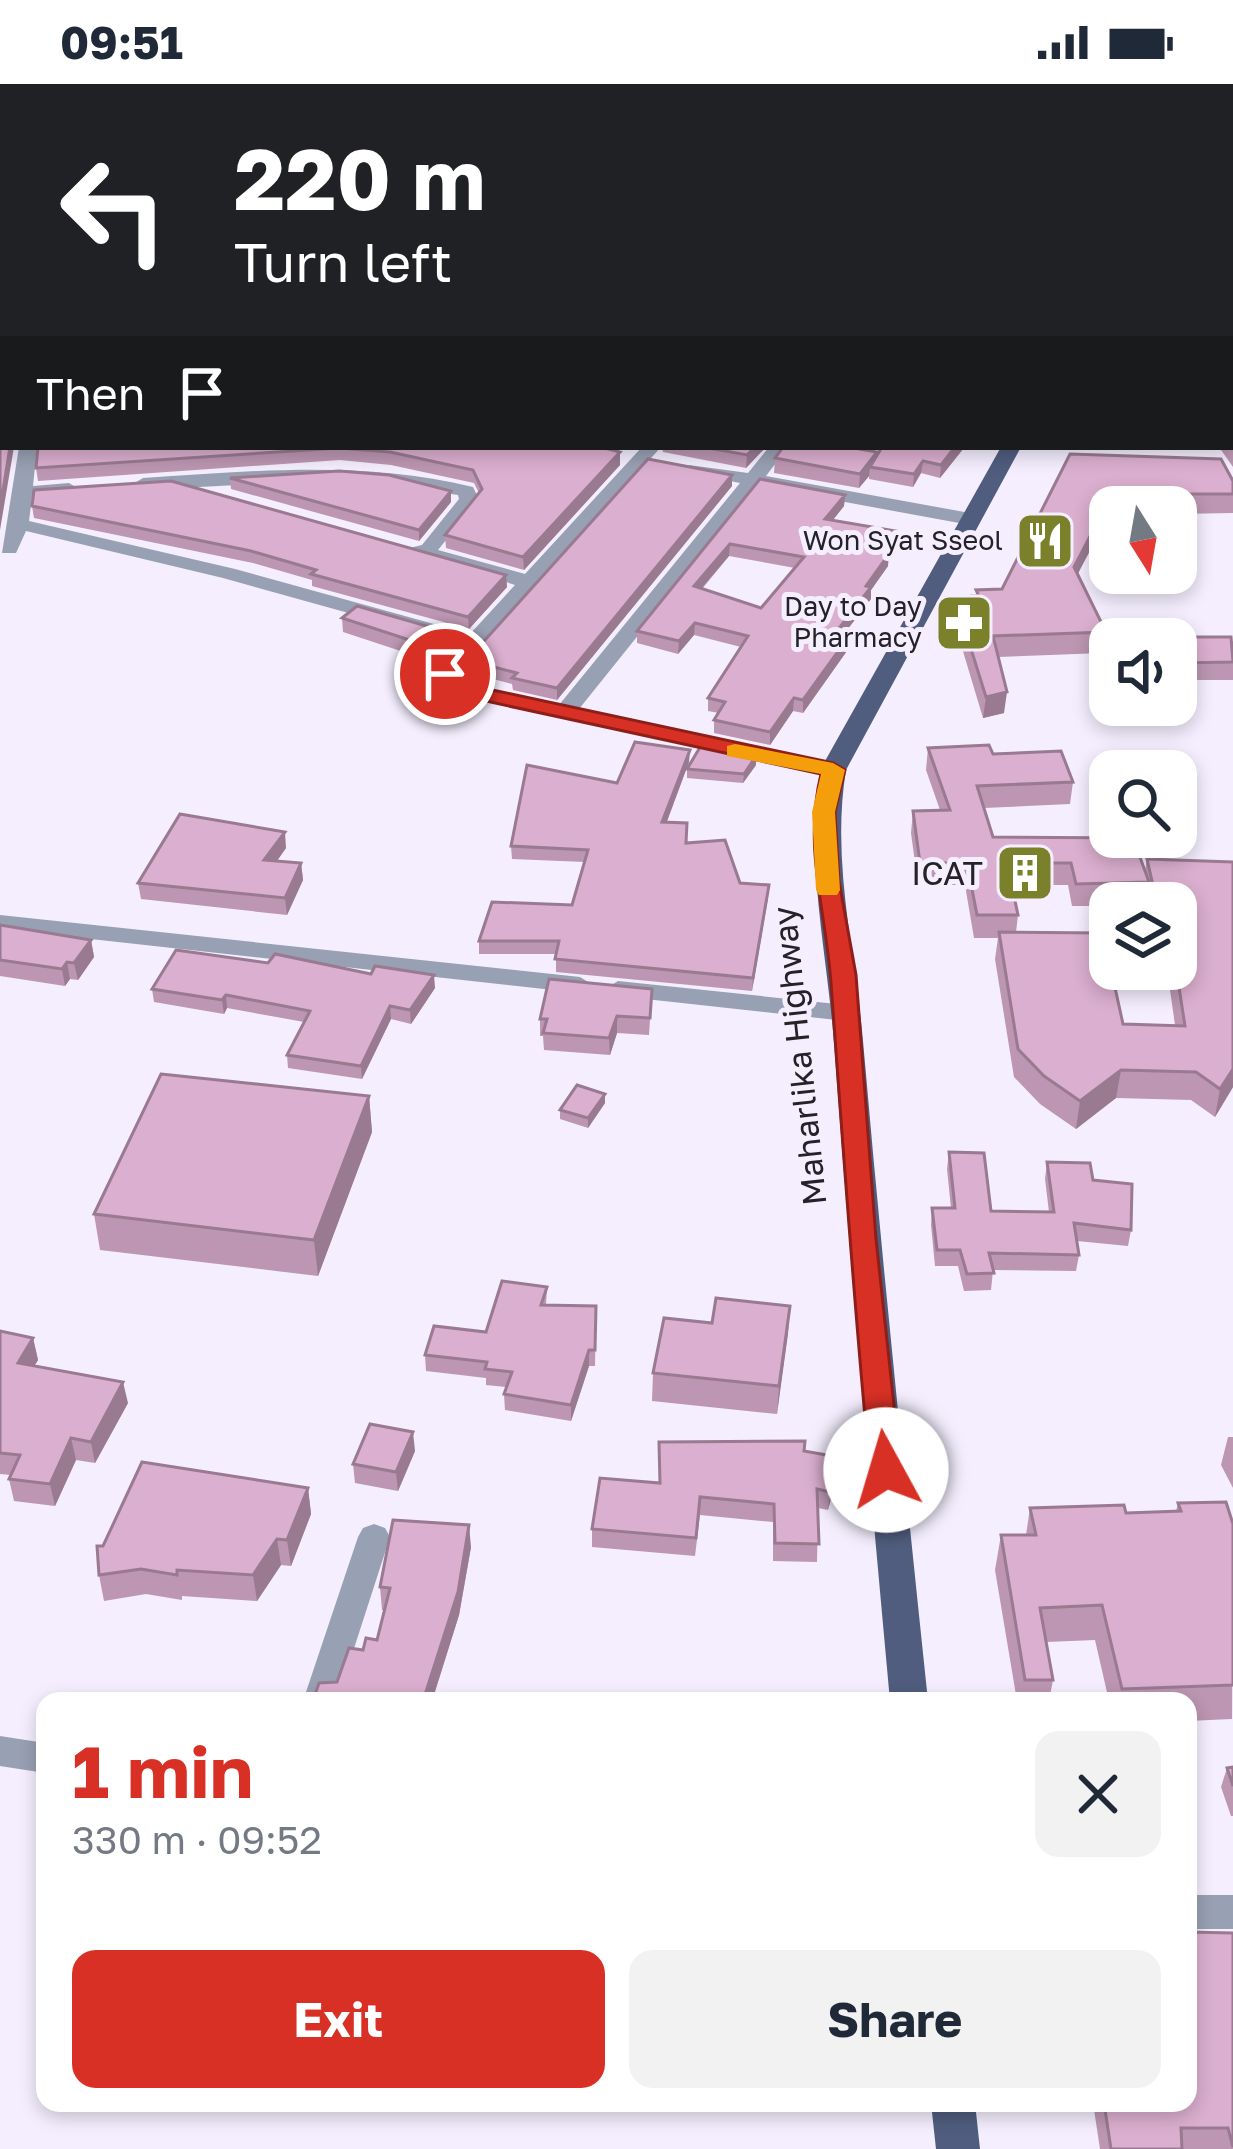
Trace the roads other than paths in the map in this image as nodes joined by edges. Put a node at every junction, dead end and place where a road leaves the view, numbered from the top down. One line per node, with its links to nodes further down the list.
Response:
1 (28, 450): 9 (street)
2 (777, 450): 5 (street)
3 (1009, 450): 11 (main road, Maharlika Highway)
4 (638, 454): 5 (street); 16 (street)
5 (754, 480): 11 (street); 18 (street)
6 (172, 482): 7 (street); 10 (street); 15 (street)
7 (129, 485)
8 (87, 488): 9 (street)
9 (24, 492): 12 (street)
10 (230, 501)
11 (970, 519): 19 (main road, Maharlika Highway)
12 (19, 524): 14 (street); 17 (street)
13 (384, 542): 15 (street)
14 (9, 549)
15 (426, 552): 16 (street)
16 (532, 583): 17 (street)
17 (475, 642): 18 (street)
18 (564, 713): 19 (street)
19 (833, 770): 21 (main road, Maharlika Highway)
20 (0, 922): 21 (street)
21 (847, 1013): 24 (main road, Maharlika Highway)
22 (374, 1537): 23 (street)
23 (323, 1692)
24 (908, 1692)
25 (0, 1750): 26 (street)
26 (36, 1756)
27 (1197, 1912): 28 (street)
28 (1233, 1912)
29 (954, 2112): 30 (main road)
30 (958, 2149)

